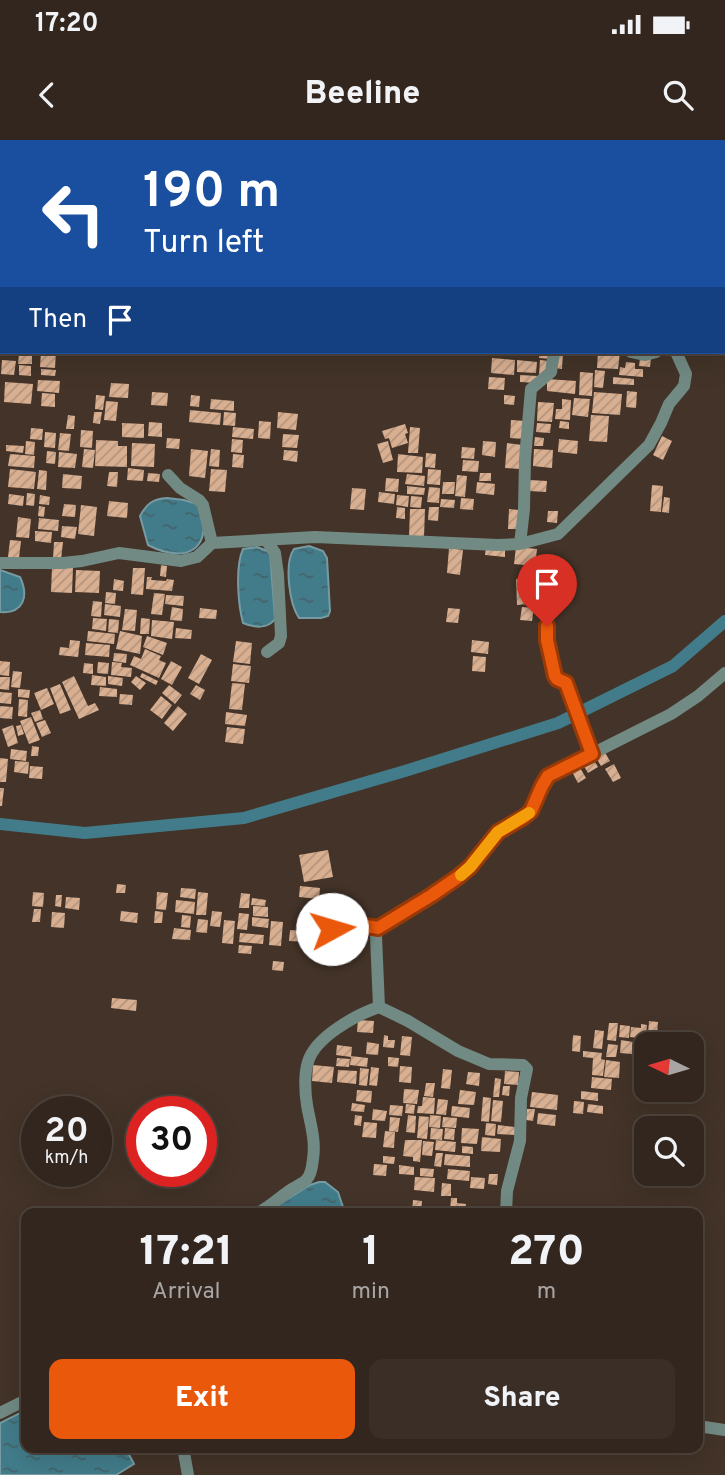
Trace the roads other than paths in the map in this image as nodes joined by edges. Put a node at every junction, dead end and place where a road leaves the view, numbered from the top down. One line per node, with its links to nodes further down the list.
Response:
1 (554, 354): 6 (street)
2 (677, 354): 6 (street)
3 (168, 475): 5 (street)
4 (266, 540): 5 (street); 6 (street); 9 (street)
5 (212, 543): 7 (street)
6 (520, 544)
7 (0, 563)
8 (547, 626): 11 (street)
9 (267, 652)
10 (725, 673): 11 (street)
11 (592, 751): 12 (street)
12 (378, 928): 13 (street); 14 (street)
13 (332, 929)
14 (379, 1007): 15 (street); 16 (street)
15 (267, 1208)
16 (506, 1208)
17 (21, 1402): 18 (street)
18 (0, 1413)
19 (703, 1427): 20 (street)
20 (725, 1430)
21 (184, 1453): 22 (street)
22 (188, 1475)

